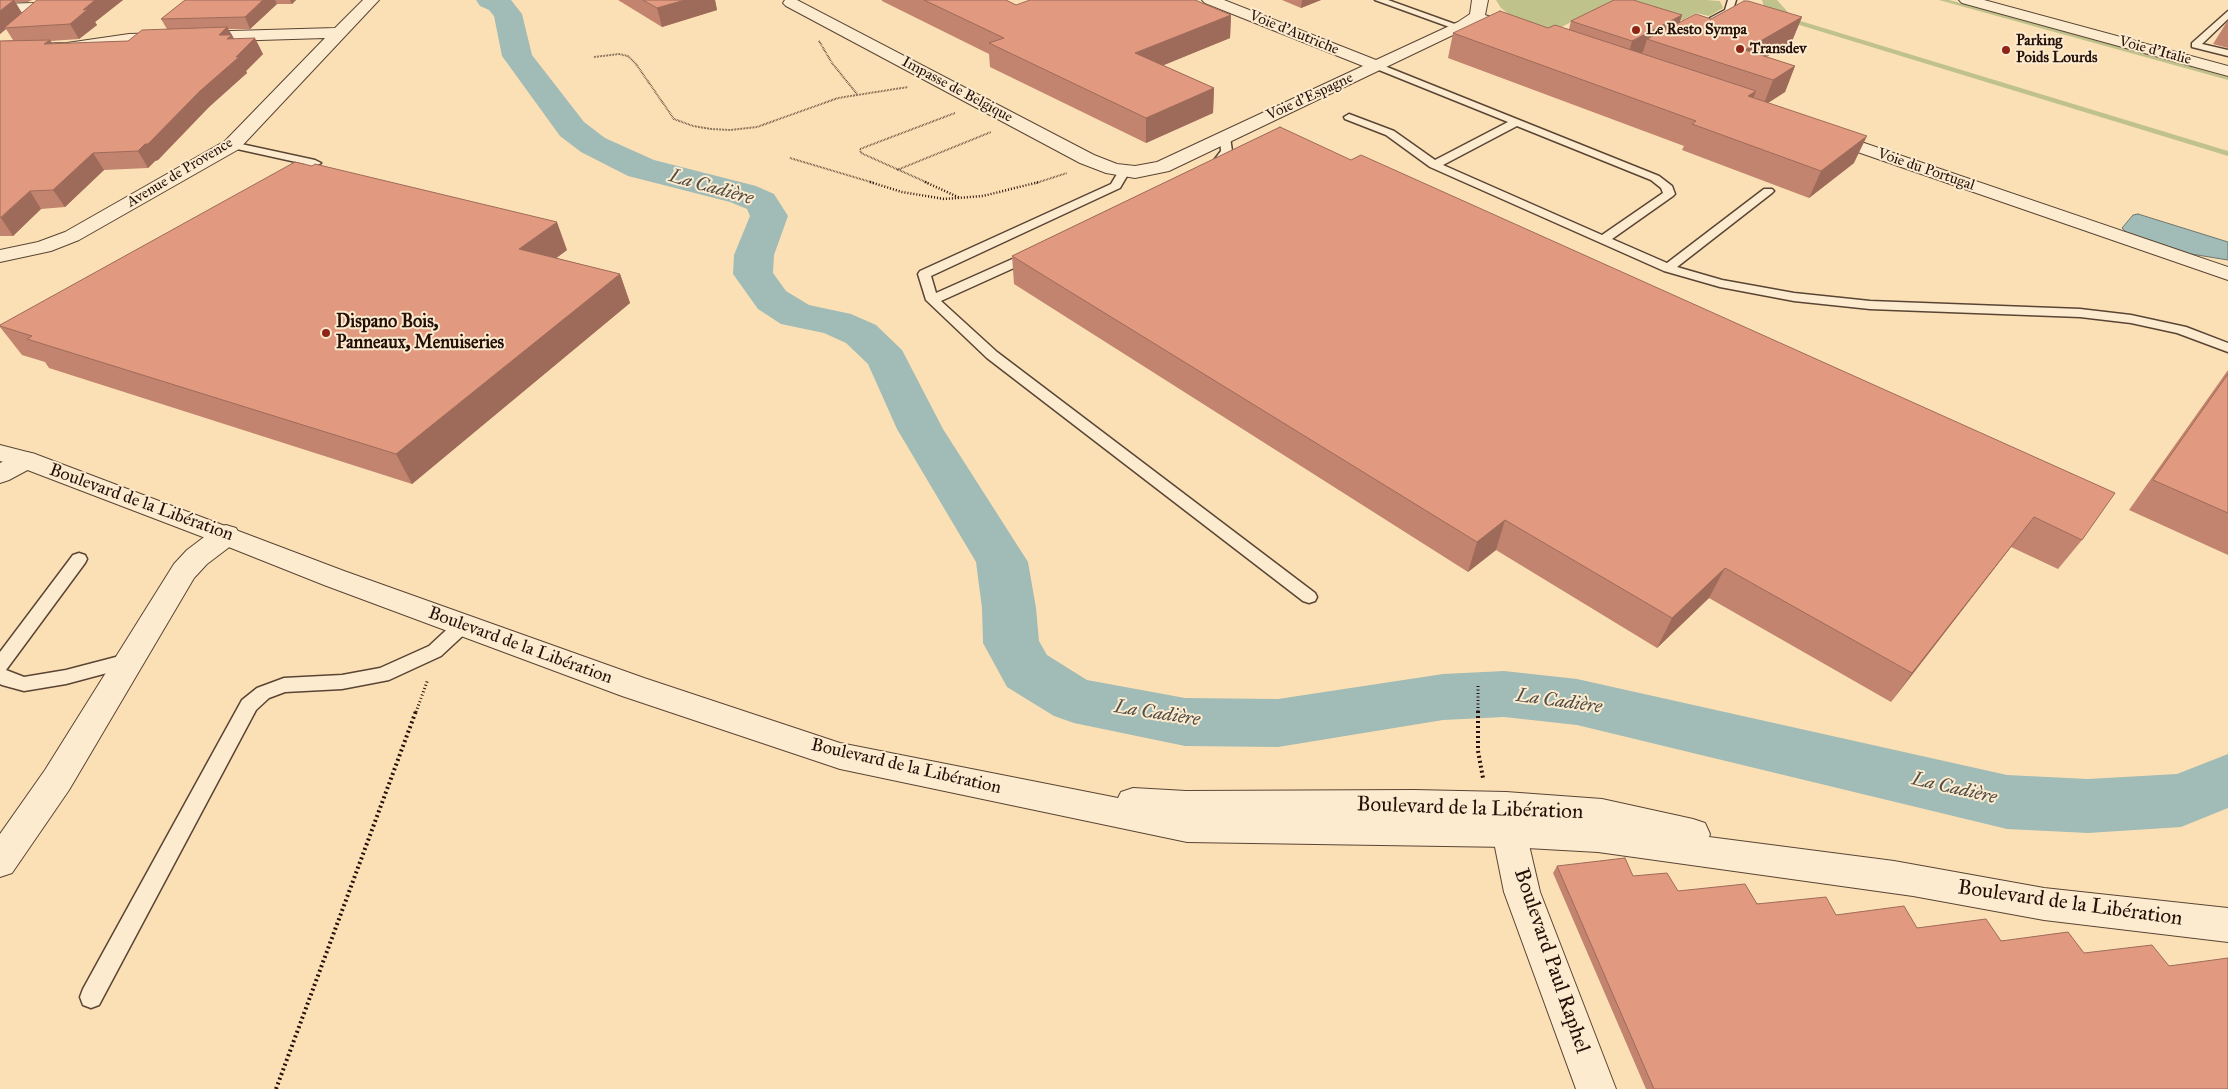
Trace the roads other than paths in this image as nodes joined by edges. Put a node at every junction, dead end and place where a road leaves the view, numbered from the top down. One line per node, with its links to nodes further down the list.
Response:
1 (370, 0): 15 (street, Avenue de Provence)
2 (1210, 0): 21 (street, Voie d'Autriche)
3 (1379, 0): 14 (lane)
4 (1732, 0): 12 (lane)
5 (1967, 0): 8 (street, Voie d'Italie)
6 (789, 1): 29 (street, Impasse de Belgique)
7 (39, 4): 10 (street); 13 (street)
8 (2018, 7): 20 (street, Voie d'Italie)
9 (1478, 8): 14 (street, Voie d'Espagne); 16 (street)
10 (0, 9)
11 (2228, 14): 17 (lane)
12 (1705, 24)
13 (24, 25)
14 (1458, 27): 21 (street, Voie d'Espagne)
15 (338, 33): 18 (street); 27 (street, Avenue de Provence)
16 (1537, 38)
17 (2195, 44): 19 (lane); 20 (lane)
18 (0, 50)
19 (2228, 53)
20 (2180, 58): 22 (street, Voie d'Italie)
21 (1377, 66): 24 (lane); 26 (street, Voie d'Espagne)
22 (2228, 71)
23 (1349, 116): 28 (lane)
24 (1517, 122): 28 (lane); 33 (lane)
25 (1809, 129): 37 (street, Voie du Portugal)
26 (1225, 137): 29 (street, Voie d'Espagne); 30 (lane)
27 (232, 145): 31 (lane); 35 (street, Avenue de Provence)
28 (1434, 165): 33 (lane)
29 (1124, 171): 38 (lane)
30 (1201, 178)
31 (280, 186)
32 (1768, 191): 36 (lane)
33 (1603, 240): 36 (lane)
34 (1049, 247): 38 (lane)
35 (0, 256)
36 (1668, 268): 39 (lane)
37 (2228, 274)
38 (932, 300): 44 (lane)
39 (2228, 348)
40 (13, 457): 41 (street); 42 (street, Boulevard de la Libération)
41 (0, 474)
42 (226, 535): 45 (street, Boulevard de la Libération); 46 (street)
43 (79, 559): 47 (lane)
44 (1310, 597)
45 (463, 625): 49 (street, Boulevard de la Libération); 52 (lane)
46 (132, 660): 48 (lane); 50 (street)
47 (0, 665)
48 (0, 675)
49 (1508, 819): 51 (street, Boulevard de la Libération); 53 (street, Boulevard Paul Raphel)
50 (0, 862)
51 (2228, 925)
52 (91, 997)
53 (1596, 1089)

